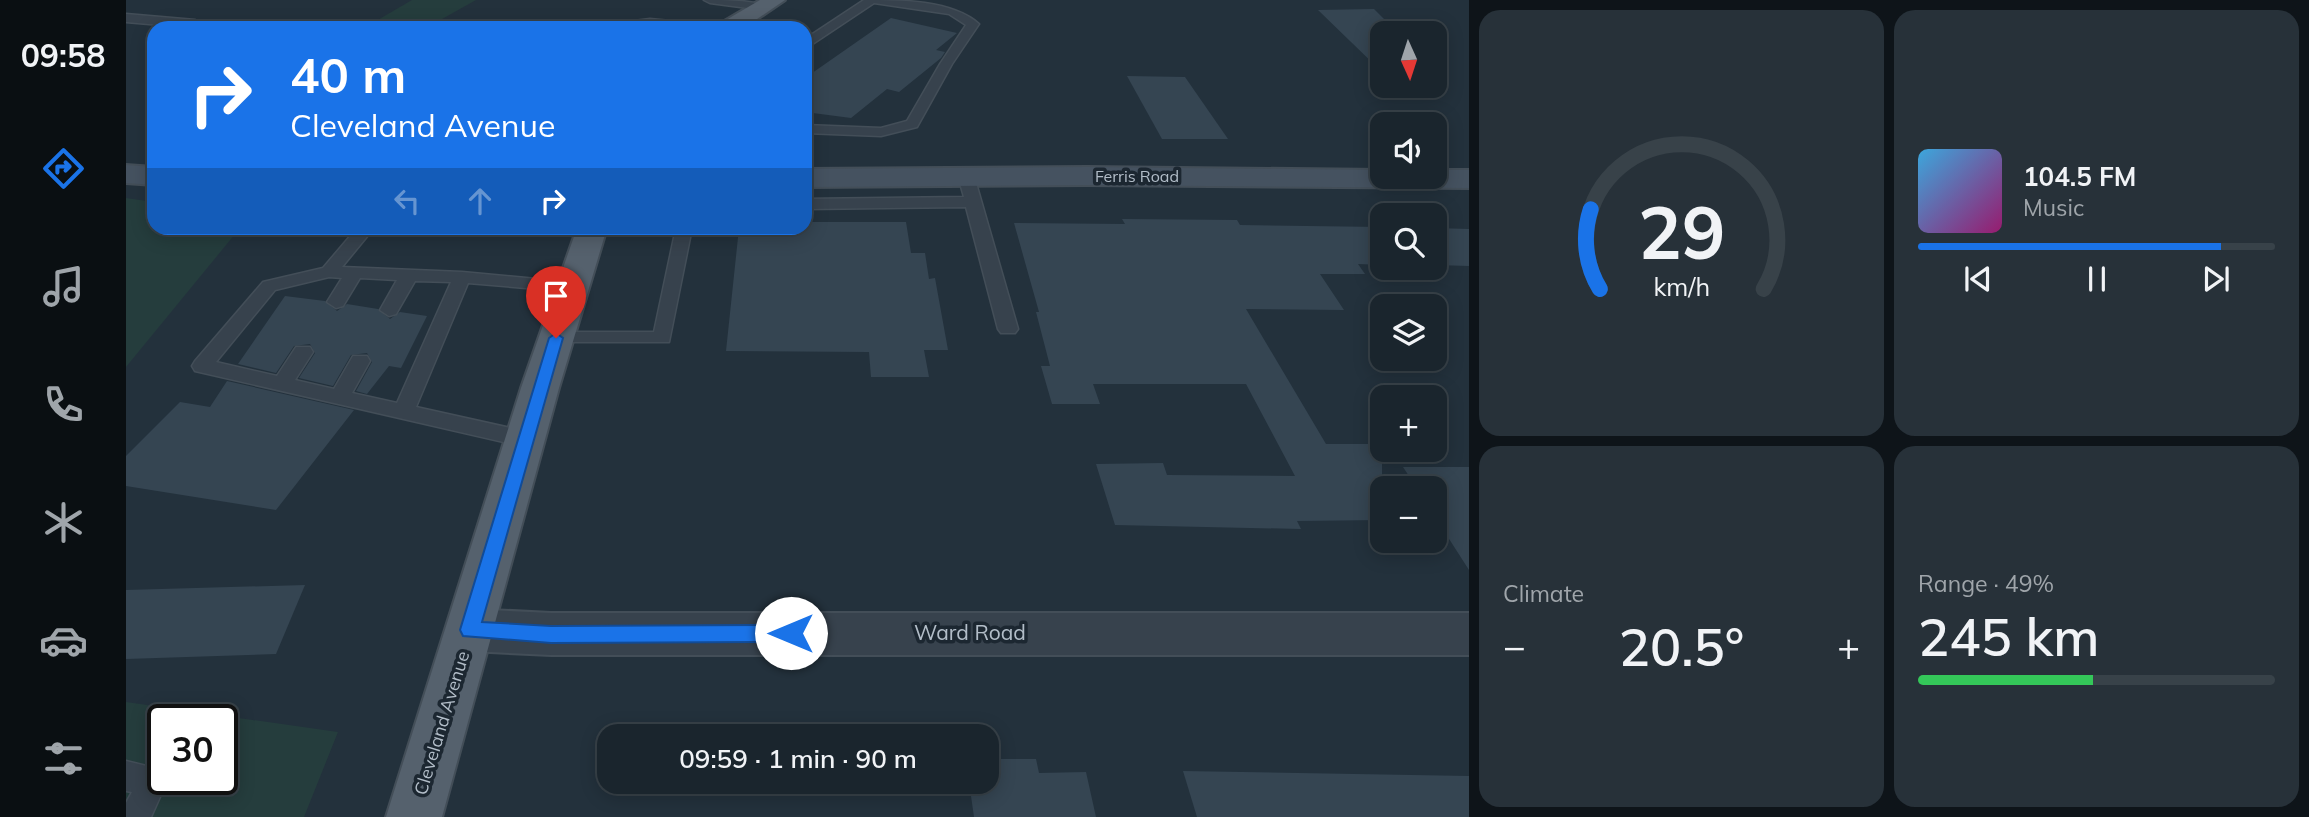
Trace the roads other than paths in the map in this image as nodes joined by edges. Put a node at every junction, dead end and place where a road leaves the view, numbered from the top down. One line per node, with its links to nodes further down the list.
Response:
1 (710, 0): 3 (lane)
2 (873, 0): 7 (lane); 8 (lane)
3 (769, 3): 6 (main road)
4 (126, 18): 5 (lane)
5 (160, 21)
6 (740, 21)
7 (812, 40)
8 (812, 129)
9 (126, 174): 10 (main road)
10 (147, 176)
11 (812, 178): 13 (main road, Ferris Road)
12 (1469, 178): 13 (main road, Ferris Road)
13 (970, 189): 14 (lane); 25 (lane)
14 (812, 203)
15 (360, 235): 18 (lane)
16 (590, 235): 22 (main road, Cleveland Avenue)
17 (683, 235): 26 (lane)
18 (329, 272): 19 (lane); 29 (lane)
19 (354, 273): 20 (lane); 23 (lane)
20 (409, 275): 21 (lane); 24 (lane)
21 (462, 277): 22 (lane); 31 (lane)
22 (573, 287): 26 (main road, Cleveland Avenue)
23 (336, 302)
24 (388, 310)
25 (1008, 329)
26 (556, 338): 32 (main road, Cleveland Avenue)
27 (303, 352): 29 (lane)
28 (360, 361): 30 (lane)
29 (283, 383): 30 (lane)
30 (339, 397): 31 (lane)
31 (402, 412): 32 (lane)
32 (525, 439): 33 (main road, Cleveland Avenue)
33 (470, 630): 34 (street, Ward Road); 37 (main road, Cleveland Avenue)
34 (1469, 634)
35 (126, 776): 36 (lane)
36 (135, 817)
37 (414, 817)

